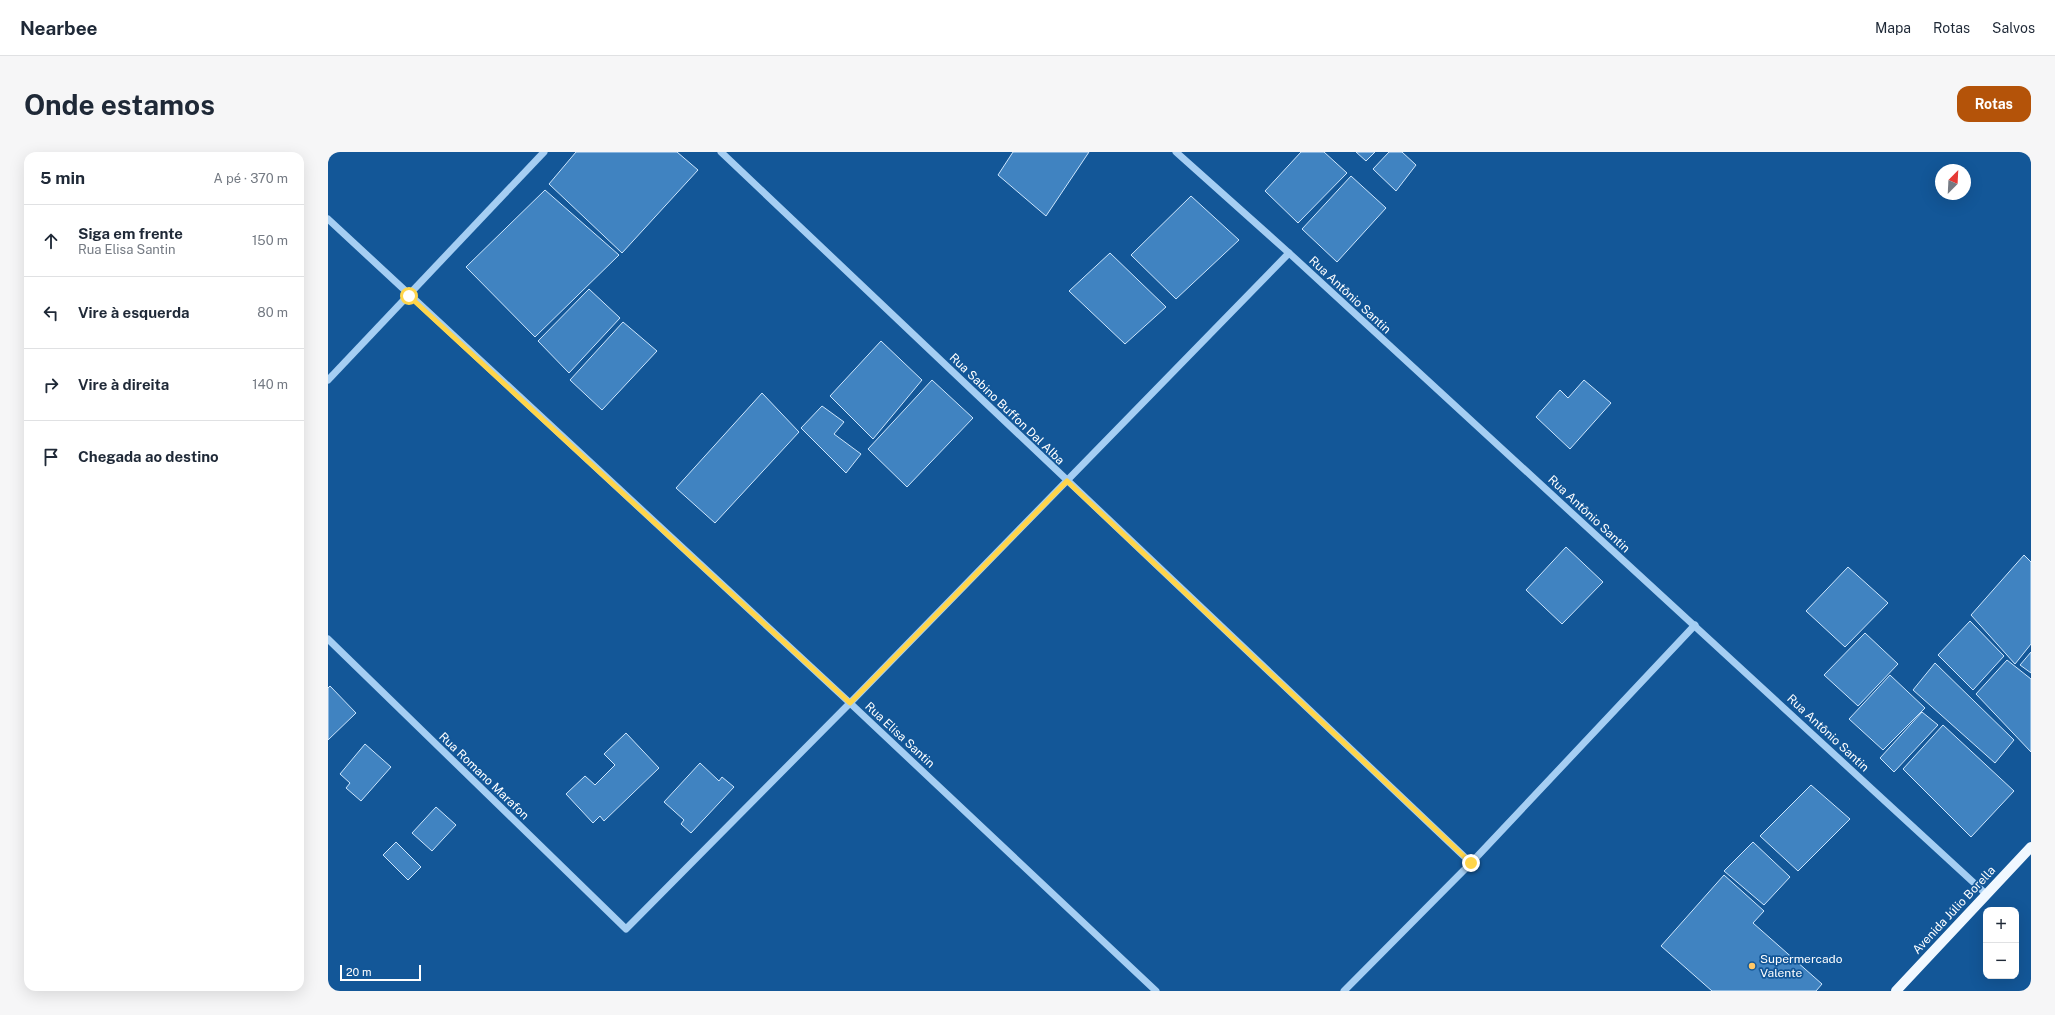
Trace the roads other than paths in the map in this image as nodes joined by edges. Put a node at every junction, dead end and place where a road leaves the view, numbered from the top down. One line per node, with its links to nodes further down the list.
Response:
1 (544, 152): 6 (street)
2 (721, 152): 8 (street, Rua Sabino Buffon Dal Alba)
3 (1176, 152): 5 (street, Rua Antônio Santin)
4 (328, 219): 6 (street, Rua Elisa Santin)
5 (1289, 253): 8 (street); 9 (street, Rua Antônio Santin)
6 (409, 296): 7 (street); 11 (street, Rua Elisa Santin)
7 (328, 380)
8 (1067, 481): 11 (street); 13 (street, Rua Sabino Buffon Dal Alba)
9 (1695, 625): 13 (street); 14 (street, Rua Antônio Santin)
10 (328, 640): 11 (street, Rua Romano Marafon)
11 (850, 703): 15 (street, Rua Elisa Santin)
12 (2031, 846): 14 (main road, Avenida Júlio Borella)
13 (1471, 863): 16 (street)
14 (1986, 894): 17 (main road, Avenida Júlio Borella)
15 (1156, 991)
16 (1344, 991)
17 (1896, 991)

